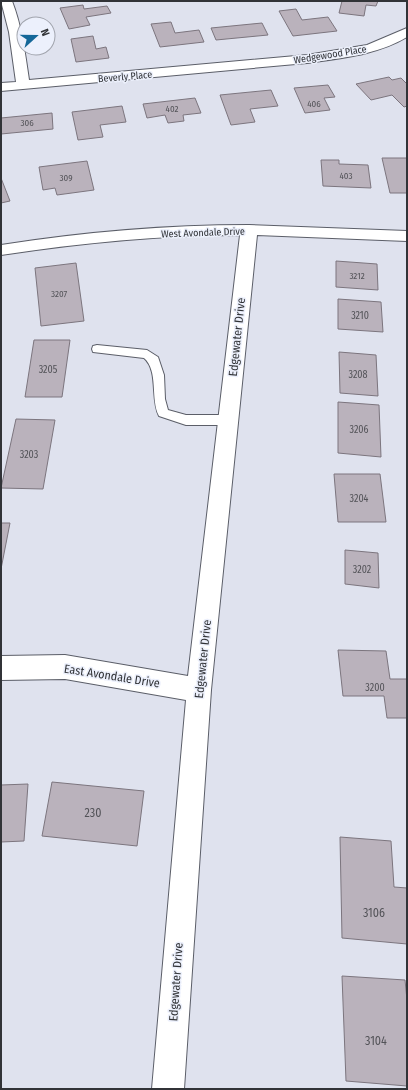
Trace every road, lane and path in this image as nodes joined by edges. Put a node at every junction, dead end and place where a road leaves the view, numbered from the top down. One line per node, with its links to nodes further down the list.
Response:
1 (6, 1): 4 (street)
2 (407, 32): 3 (street, Wedgewood Place)
3 (249, 64): 4 (street, Beverly Place)
4 (23, 85): 5 (street, Beverly Place)
5 (1, 87)
6 (249, 230): 7 (street, West Avondale Drive); 8 (street, West Avondale Drive); 10 (street, Edgewater Drive)
7 (407, 236)
8 (1, 250)
9 (98, 350): 10 (lane)
10 (228, 420): 12 (street, Edgewater Drive)
11 (1, 668): 12 (street, East Avondale Drive)
12 (199, 690): 13 (street, Edgewater Drive)
13 (168, 1089)

